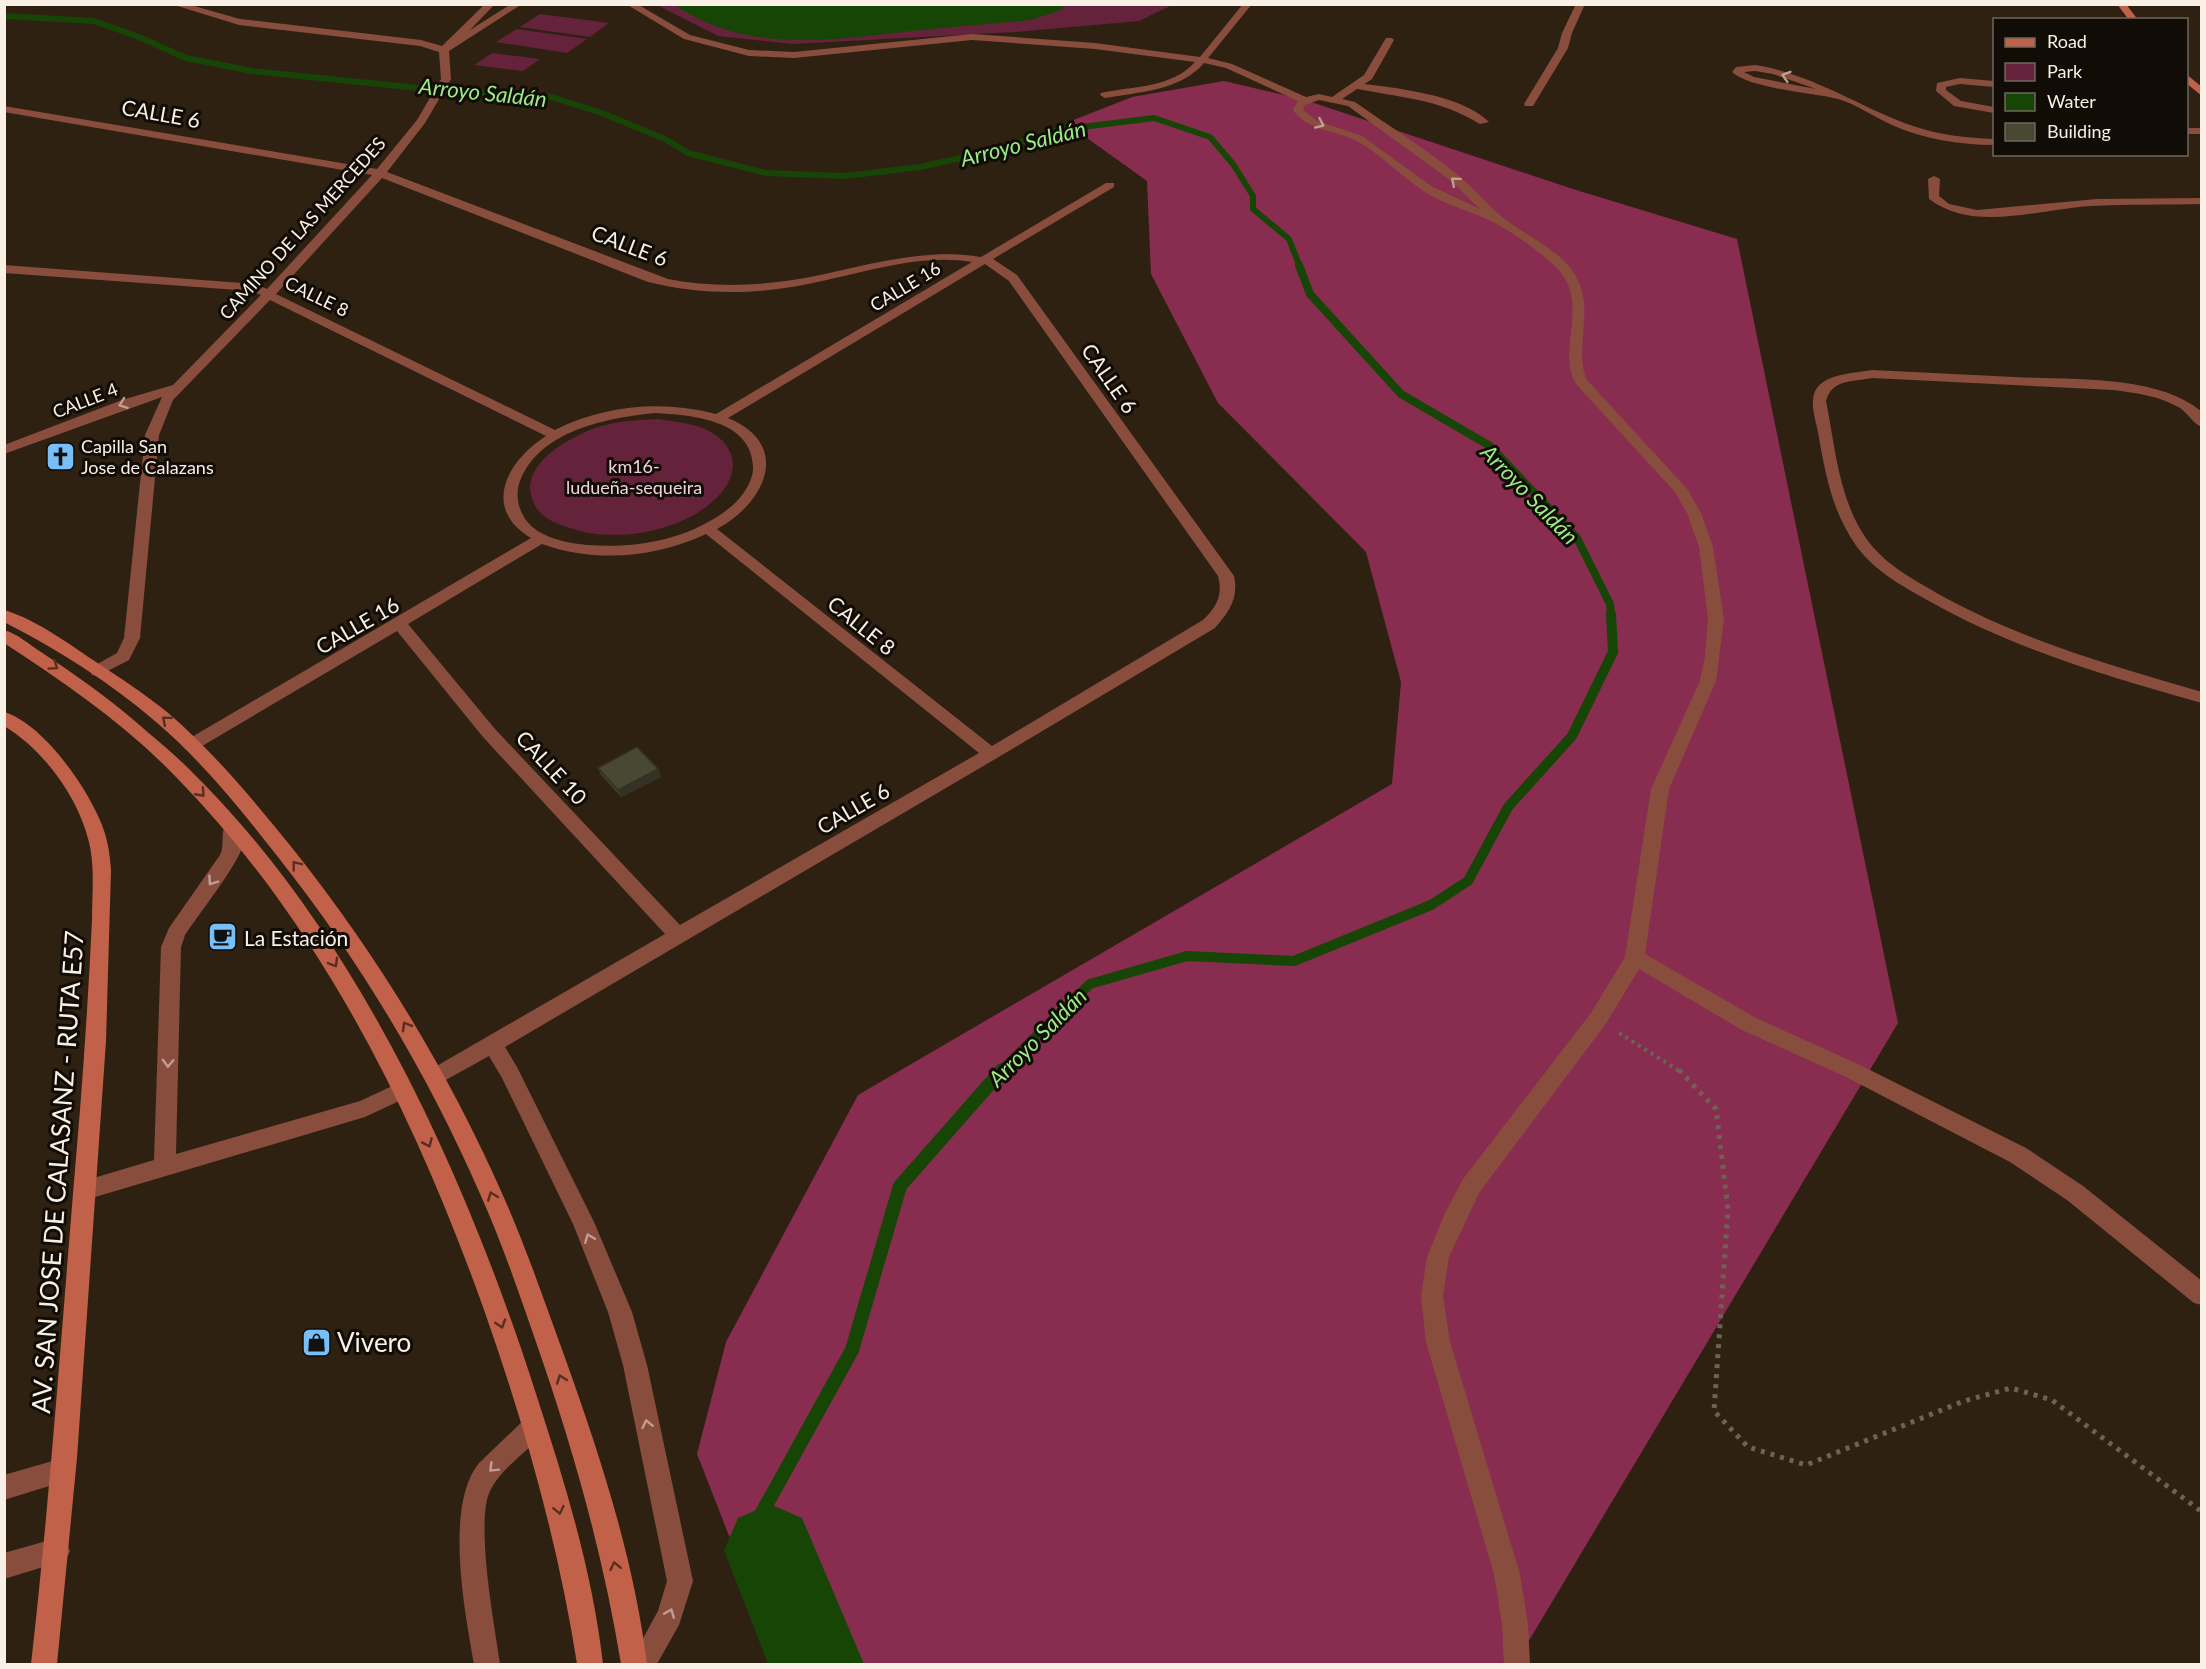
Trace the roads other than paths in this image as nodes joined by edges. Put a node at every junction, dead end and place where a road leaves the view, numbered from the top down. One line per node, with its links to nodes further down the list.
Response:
1 (175, 4): 10 (street)
2 (491, 4): 10 (street)
3 (518, 4): 10 (street)
4 (630, 4): 11 (street)
5 (1248, 4): 11 (street)
6 (1581, 4): 20 (street)
7 (2121, 4): 8 (main road)
8 (2132, 18)
9 (1389, 40): 14 (street)
10 (444, 50): 27 (street, CAMINO DE LAS MERCEDES)
11 (1202, 60): 16 (street); 19 (street)
12 (2188, 78): 15 (main road)
13 (1993, 84): 22 (street)
14 (1357, 86): 18 (street); 23 (street)
15 (2202, 93)
16 (1105, 95)
17 (1840, 97): 17 (street, one-way to 17); 26 (street)
18 (1335, 99): 19 (street); 24 (street)
19 (1305, 100): 25 (street, one-way to 25)
20 (1529, 104)
21 (4, 109): 27 (street, CALLE 6)
22 (1993, 110)
23 (1484, 122)
24 (1380, 124): 25 (street); 31 (street, one-way to 24)
25 (1347, 133): 31 (street)
26 (1993, 142)
27 (380, 173): 32 (street, CALLE 6); 34 (street, CAMINO DE LAS MERCEDES)
28 (1934, 179): 30 (street)
29 (1110, 185): 32 (street, CALLE 16)
30 (2202, 201)
31 (1499, 220): 52 (street)
32 (985, 261): 36 (street, CALLE 16); 49 (street, CALLE 6)
33 (4, 268): 34 (street, CALLE 8)
34 (269, 294): 35 (street, CAMINO DE LAS MERCEDES); 38 (street, CALLE 8)
35 (179, 387): 39 (street, CALLE 4, one-way to 39); 45 (street, CAMINO DE LAS MERCEDES)
36 (718, 418): 38 (street); 40 (street)
37 (2202, 423): 46 (street)
38 (555, 435): 41 (street)
39 (4, 450)
40 (708, 529): 41 (street); 49 (street, CALLE 8)
41 (542, 538): 43 (street, CALLE 16)
42 (4, 615): 45 (main road)
43 (400, 624): 48 (street, CALLE 16); 51 (street, CALLE 10)
44 (4, 635): 50 (main road, one-way to 50)
45 (98, 671): 48 (main road, one-way to 45)
46 (2202, 698)
47 (4, 718): 57 (main road, AV. SAN JOSE DE CALASANZ - RUTA E57)
48 (191, 745): 54 (main road, one-way to 48)
49 (991, 754): 51 (street, CALLE 6)
50 (232, 828): 55 (main road, one-way to 55); 56 (street, one-way to 56)
51 (678, 935): 53 (street, CALLE 6)
52 (1635, 957): 58 (street); 69 (street)
53 (492, 1044): 54 (street, CALLE 6); 68 (street, one-way to 53)
54 (435, 1077): 67 (main road, one-way to 54)
55 (403, 1090): 56 (street); 59 (main road, one-way to 59)
56 (165, 1167): 57 (street)
57 (85, 1190): 60 (main road, AV. SAN JOSE DE CALASANZ - RUTA E57)
58 (2202, 1296)
59 (534, 1427): 65 (street, one-way to 65); 66 (main road, one-way to 66)
60 (63, 1470): 61 (street); 62 (main road, AV. SAN JOSE DE CALASANZ - RUTA E57)
61 (4, 1488)
62 (57, 1551): 63 (street); 64 (main road, AV. SAN JOSE DE CALASANZ - RUTA E57)
63 (4, 1566)
64 (44, 1665)
65 (487, 1665)
66 (590, 1665)
67 (634, 1665)
68 (642, 1665)
69 (1517, 1665)

